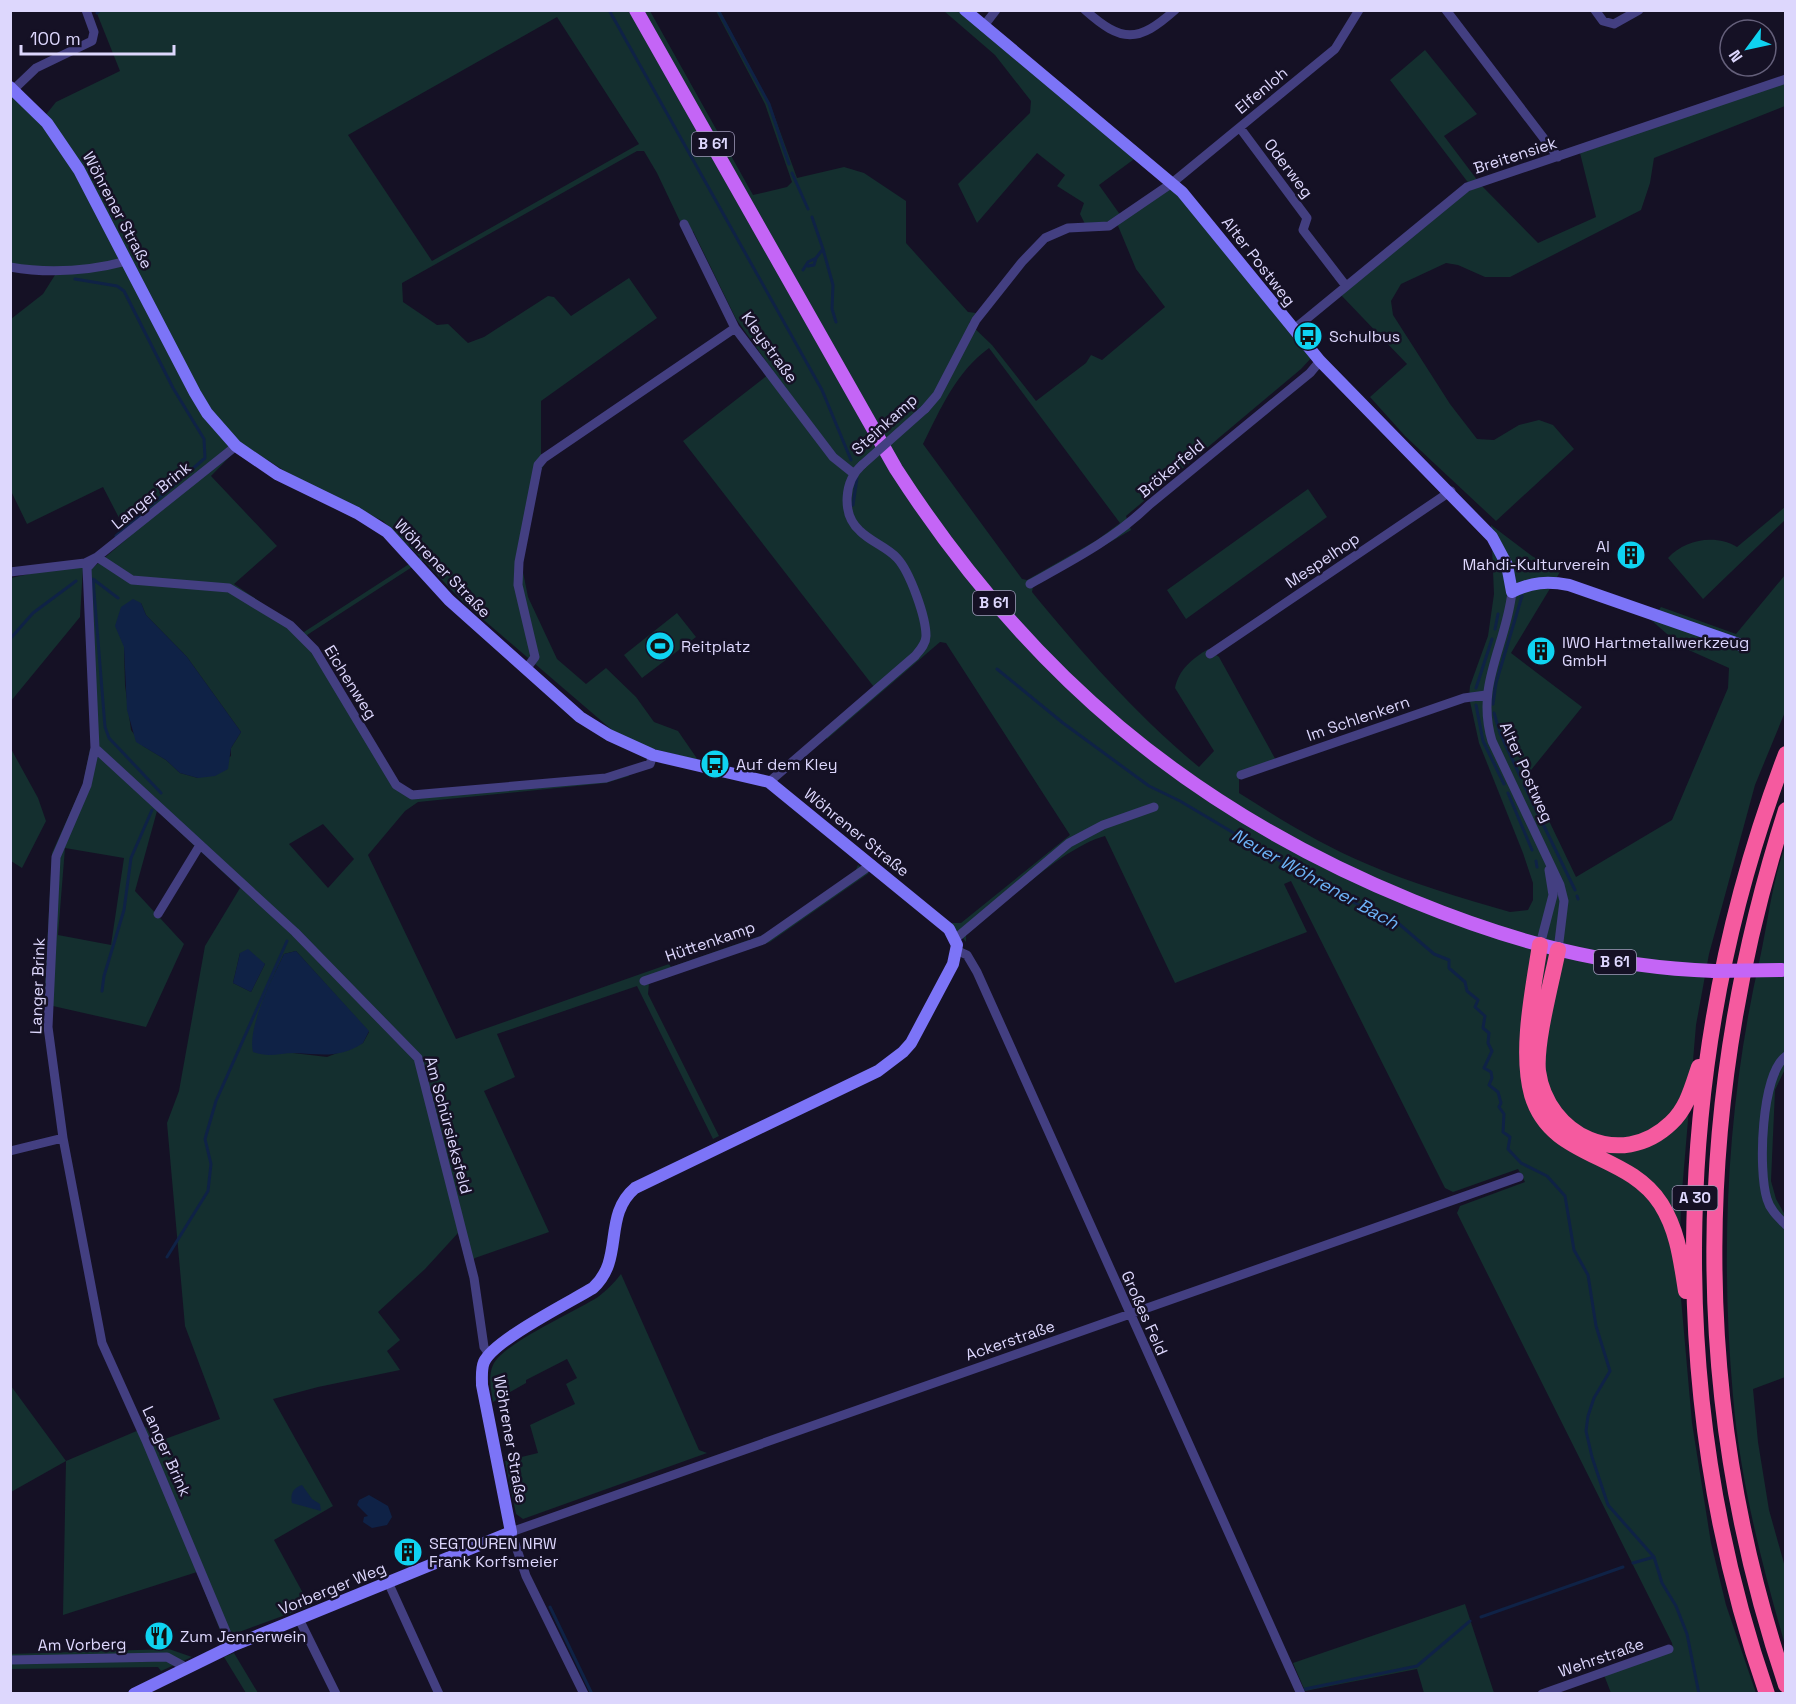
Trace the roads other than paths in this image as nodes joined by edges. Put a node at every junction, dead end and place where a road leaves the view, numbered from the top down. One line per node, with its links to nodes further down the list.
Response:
1 (86, 10): 13 (street)
2 (636, 10): 49 (main road, B 61)
3 (965, 10): 11 (street, Alter Postweg)
4 (996, 10): 11 (street)
5 (1084, 10): 6 (street)
6 (1175, 10)
7 (1359, 10): 14 (street, Elfenloh)
8 (1446, 10): 15 (street)
9 (1595, 10): 10 (street)
10 (1639, 10)
11 (984, 27): 16 (street, Alter Postweg)
12 (1785, 79): 15 (street, Breitensiek)
13 (12, 88): 18 (street, Wöhrener Straße)
14 (1240, 128): 16 (street, Elfenloh); 20 (street, Oderweg)
15 (1558, 157): 20 (street, Breitensiek)
16 (1172, 183): 22 (street, Alter Postweg); 25 (street, Steinkamp, bridge)
17 (684, 225): 21 (street, Kleystraße)
18 (127, 261): 19 (street); 24 (street, Wöhrener Straße)
19 (10, 267)
20 (1346, 286): 22 (street, Breitensiek)
21 (735, 328): 25 (street, Kleystraße); 33 (street)
22 (1293, 330): 23 (street, Alter Postweg)
23 (1320, 361): 26 (street, Alter Postweg); 29 (street, Brökerfeld)
24 (236, 446): 27 (street, Langer Brink); 33 (street, Wöhrener Straße)
25 (853, 473): 39 (street, Steinkamp)
26 (1451, 491): 30 (street, Alter Postweg); 32 (street, Mespelhop)
27 (97, 557): 28 (street); 35 (street, Langer Brink); 37 (street, Eichenweg)
28 (10, 572)
29 (1030, 584)
30 (1512, 592): 31 (street); 34 (street, Alter Postweg)
31 (1744, 646)
32 (1210, 654)
33 (526, 669): 37 (street, Wöhrener Straße)
34 (1486, 695): 38 (street, Im Schlenkern); 44 (street, Alter Postweg)
35 (95, 748): 42 (street, Am Schürsieksfeld); 55 (street, Langer Brink)
36 (1785, 754): 53 (highway, A 30)
37 (653, 755): 39 (street, Wöhrener Straße)
38 (1241, 774)
39 (769, 782): 45 (street, Wöhrener Straße)
40 (1154, 807): 48 (street)
41 (1785, 810): 46 (highway, A 30)
42 (200, 845): 47 (street); 60 (street, Am Schürsieksfeld)
43 (1785, 845): 46 (highway)
44 (1547, 859): 49 (street, Alter Postweg); 50 (street, Alter Postweg)
45 (872, 864): 48 (street, Wöhrener Straße); 52 (street, Hüttenkamp)
46 (1758, 900): 69 (highway, A 30)
47 (158, 914)
48 (955, 945): 59 (street, Großes Feld); 60 (street, Wöhrener Straße)
49 (1540, 945): 50 (main road, B 61); 61 (highway)
50 (1558, 950): 51 (main road, B 61, bridge); 53 (highway)
51 (1784, 970)
52 (644, 981)
53 (1710, 1038): 61 (highway, A 30)
54 (1785, 1056): 58 (street)
55 (63, 1138): 56 (street); 65 (street, Langer Brink)
56 (10, 1151)
57 (1519, 1176): 59 (street, Ackerstraße)
58 (1785, 1225)
59 (1129, 1314): 62 (street, Ackerstraße); 74 (street, Großes Feld)
60 (489, 1354): 62 (street, Wöhrener Straße)
61 (1699, 1359): 76 (highway, A 30)
62 (511, 1532): 63 (street, Vorberger Weg); 73 (street, Wöhrener Straße)
63 (388, 1582): 64 (street, Vorberger Weg); 72 (street)
64 (299, 1619): 65 (street, Vorberger Weg); 71 (street)
65 (232, 1646): 68 (street, Vorberger Weg)
66 (1669, 1649): 75 (street, Wehrstraße)
67 (10, 1660): 68 (street, Am Vorberg)
68 (188, 1668): 70 (street, Vorberger Weg)
69 (1785, 1685)
70 (134, 1694)
71 (336, 1694)
72 (439, 1694)
73 (584, 1694)
74 (1301, 1694)
75 (1542, 1694)
76 (1767, 1694)

